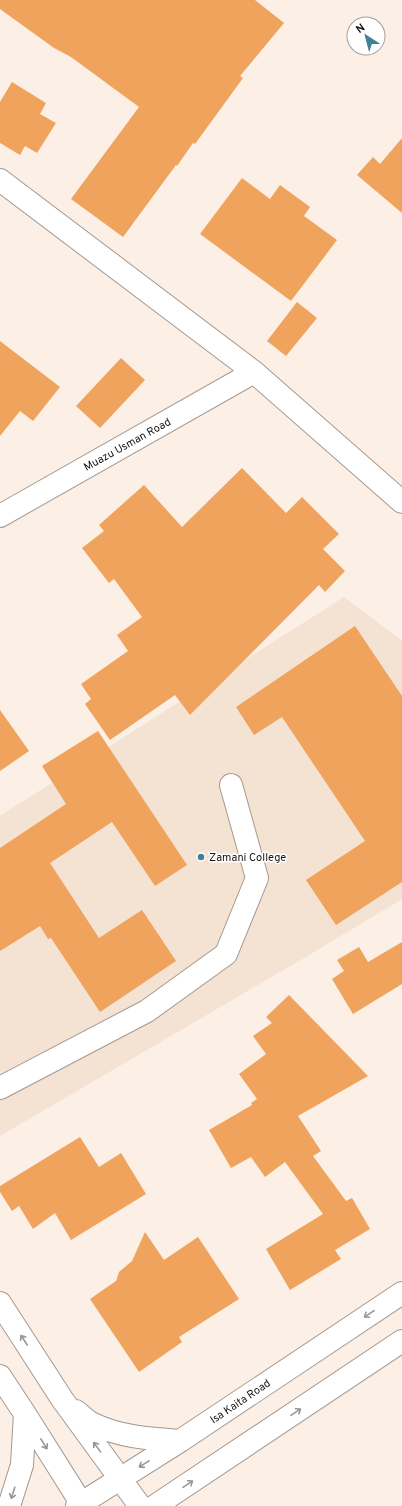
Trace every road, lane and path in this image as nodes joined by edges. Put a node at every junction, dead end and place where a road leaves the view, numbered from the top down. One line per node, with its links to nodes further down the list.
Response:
1 (0, 180): 2 (main road)
2 (254, 372): 3 (main road); 4 (main road, Muazu Usman Road)
3 (402, 502)
4 (0, 516)
5 (231, 785): 6 (main road)
6 (0, 1088)
7 (402, 1293): 13 (main road, Isa Kaita Road, one-way to 13)
8 (0, 1302): 11 (main road, one-way to 8)
9 (402, 1342): 18 (main road, one-way to 9)
10 (0, 1376): 12 (main road)
11 (62, 1399): 13 (main road); 14 (main road, one-way to 11)
12 (25, 1414): 15 (main road, one-way to 15); 16 (main road, one-way to 16)
13 (180, 1441): 14 (main road, Isa Kaita Road, one-way to 14)
14 (120, 1479): 15 (main road, Isa Kaita Road); 17 (main road)
15 (80, 1505)
16 (8, 1506)
17 (140, 1506)
18 (155, 1506)

